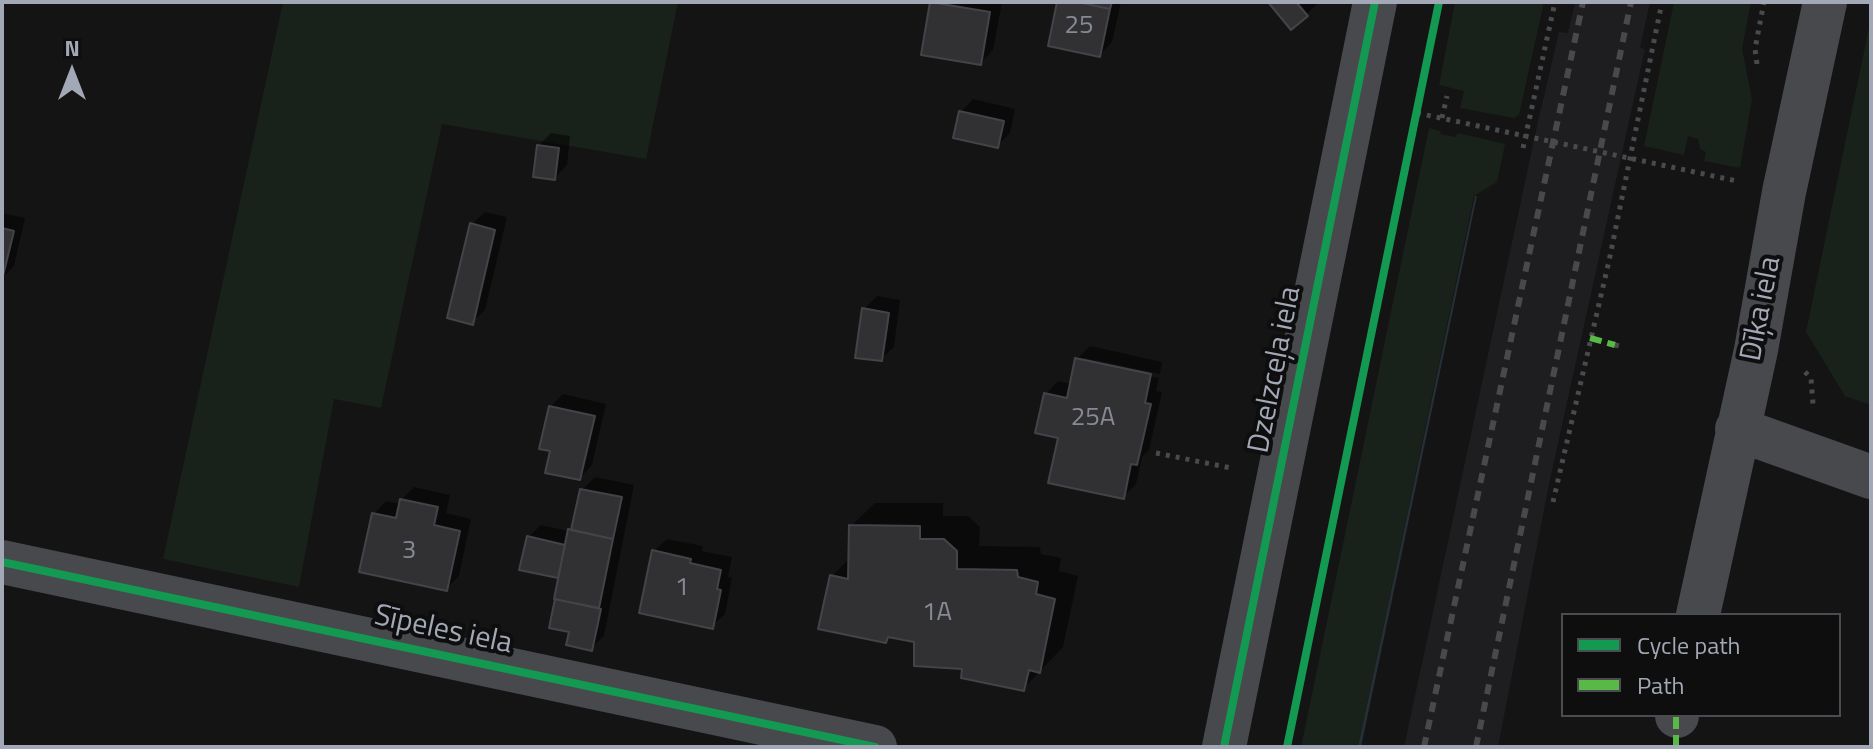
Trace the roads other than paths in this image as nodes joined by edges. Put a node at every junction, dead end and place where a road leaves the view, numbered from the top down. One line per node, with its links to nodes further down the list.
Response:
1 (1375, 2): 8 (street, Dzelzceļa iela)
2 (1825, 2): 3 (street, Dīķa iela)
3 (1737, 429): 4 (street); 6 (street, Dīķa iela)
4 (1871, 477)
5 (2, 562): 7 (street, Sīpeles iela)
6 (1698, 613)
7 (875, 747)
8 (1224, 747)

